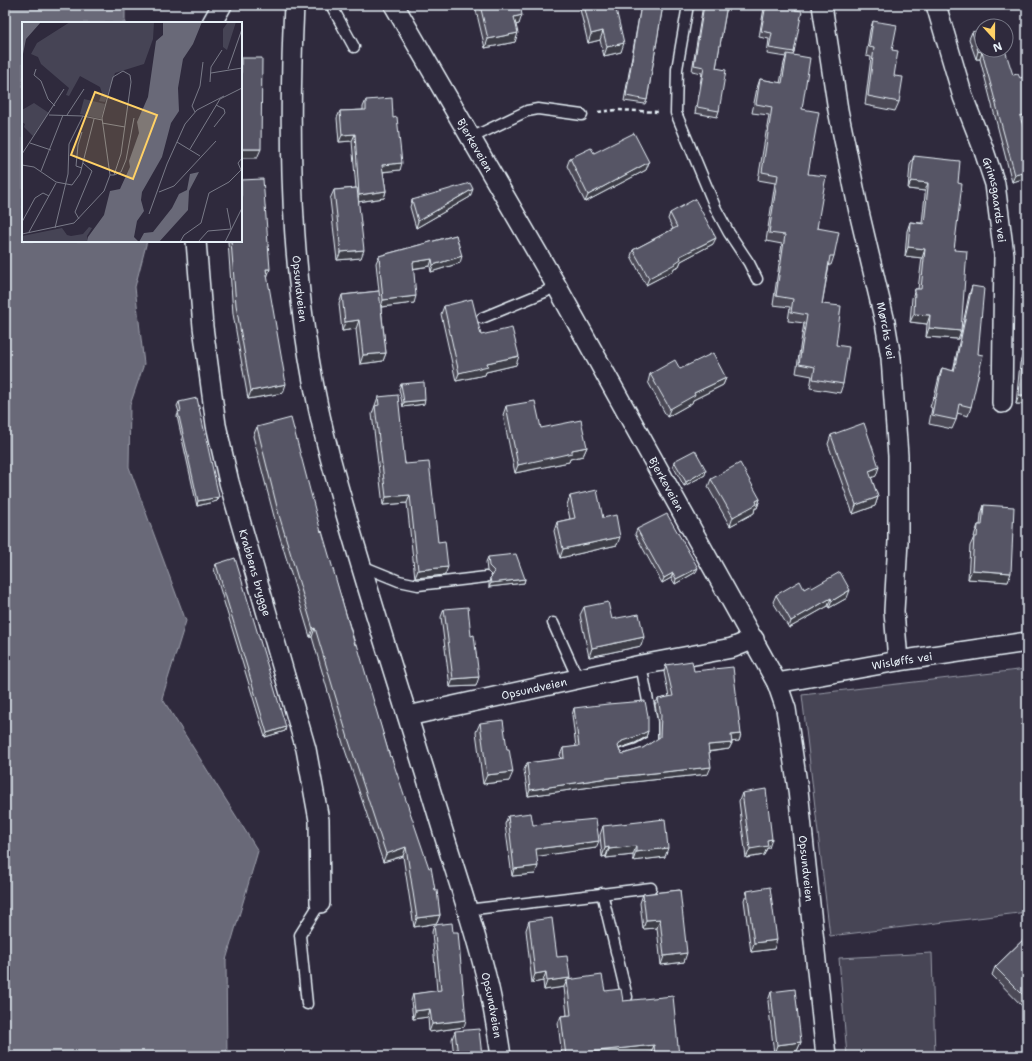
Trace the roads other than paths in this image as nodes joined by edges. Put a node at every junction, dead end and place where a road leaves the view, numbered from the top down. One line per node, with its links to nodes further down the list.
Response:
1 (222, 5): 8 (street)
2 (294, 5): 17 (street, Opsundveien)
3 (331, 5): 9 (lane)
4 (394, 5): 11 (street, Bjerkeveien)
5 (688, 5): 13 (lane)
6 (822, 5): 22 (street, Mørchs vei)
7 (936, 5): 16 (street, Grimsgaards vei)
8 (213, 22)
9 (354, 47)
10 (582, 115): 11 (lane)
11 (471, 138): 14 (street, Bjerkeveien)
12 (196, 242): 30 (street, Krabbens brygge)
13 (757, 279)
14 (556, 285): 15 (lane); 20 (street, Bjerkeveien)
15 (482, 318)
16 (1002, 403)
17 (362, 566): 18 (lane); 26 (street, Opsundveien)
18 (486, 577)
19 (553, 623): 24 (lane)
20 (754, 639): 23 (street, Opsundveien); 25 (street, Bjerkeveien)
21 (1027, 642): 22 (street, Wisløffs vei)
22 (898, 661): 25 (street, Wisløffs vei)
23 (641, 665): 24 (street, Opsundveien); 27 (lane)
24 (578, 679): 26 (street, Opsundveien)
25 (777, 683): 35 (street, Opsundveien)
26 (408, 716): 31 (street, Opsundveien)
27 (622, 754)
28 (651, 888): 29 (lane)
29 (602, 893): 31 (lane); 32 (lane)
30 (320, 903): 33 (lane)
31 (467, 910): 34 (street, Opsundveien)
32 (627, 997)
33 (307, 1004)
34 (501, 1056)
35 (826, 1056)

